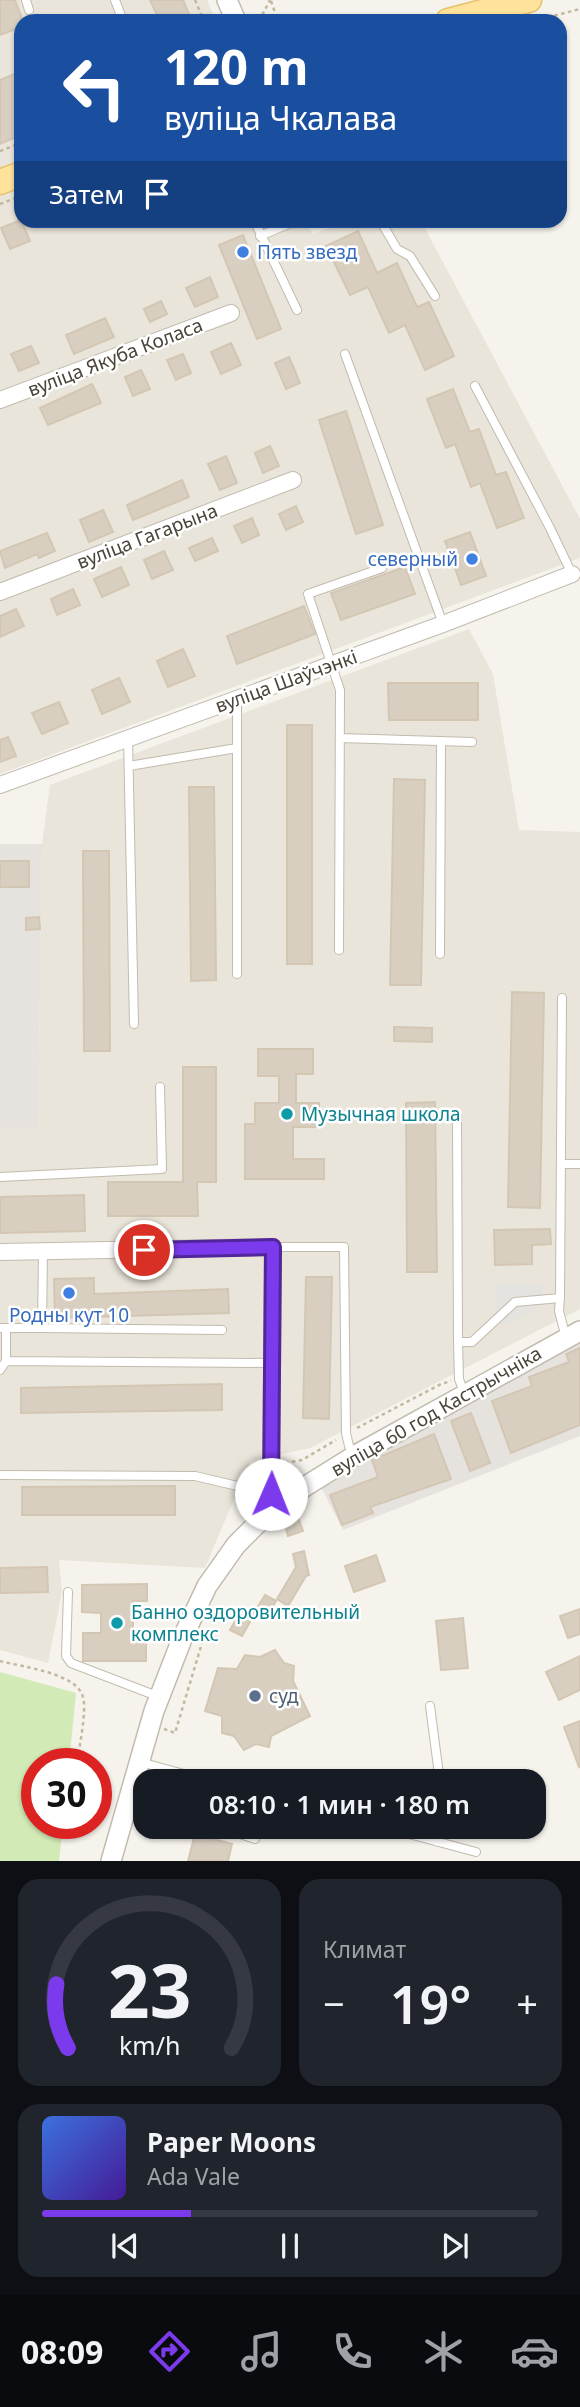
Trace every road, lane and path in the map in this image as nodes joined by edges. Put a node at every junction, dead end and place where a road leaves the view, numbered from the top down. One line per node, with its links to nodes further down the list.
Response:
1 (26, 0): 4 (lane)
2 (529, 0): 5 (main road)
3 (580, 9): 6 (path)
4 (30, 10)
5 (475, 14)
6 (561, 14)
7 (9, 140): 8 (path)
8 (12, 147): 9 (path)
9 (0, 151)
10 (257, 228): 13 (lane)
11 (279, 228): 13 (lane)
12 (385, 228): 14 (lane)
13 (260, 236): 15 (lane)
14 (435, 296)
15 (297, 310)
16 (230, 313): 19 (street, вуліца Якуба Коласа)
17 (345, 354): 24 (lane)
18 (475, 386): 22 (lane)
19 (0, 400)
20 (293, 480): 23 (street, вуліца Гагарына)
21 (382, 568): 25 (lane)
22 (572, 574): 24 (street, вуліца Шаўчэнкі)
23 (0, 592)
24 (443, 624): 25 (street, вуліца Шаўчэнкі)
25 (331, 666): 26 (street, вуліца Шаўчэнкі); 28 (lane)
26 (237, 698): 27 (street, вуліца Шаўчэнкі); 31 (lane)
27 (128, 737): 32 (lane); 33 (street, вуліца Шаўчэнкі)
28 (340, 738): 29 (lane); 34 (lane)
29 (441, 741): 30 (lane); 35 (lane)
30 (472, 742)
31 (237, 748): 32 (lane); 36 (lane)
32 (129, 766): 38 (lane)
33 (0, 785)
34 (339, 950)
35 (440, 954)
36 (237, 974)
37 (562, 998): 41 (lane)
38 (134, 1024)
39 (160, 1087): 43 (lane)
40 (457, 1116): 52 (lane)
41 (561, 1164): 42 (lane); 47 (lane)
42 (580, 1164)
43 (0, 1177)
44 (273, 1247): 46 (street); 54 (street); 57 (lane)
45 (0, 1252): 46 (street)
46 (43, 1252): 49 (lane)
47 (560, 1298): 51 (lane); 52 (lane)
48 (3, 1328): 49 (lane); 53 (lane)
49 (42, 1328): 50 (lane)
50 (222, 1330)
51 (573, 1334): 56 (street, вуліца 60 год Кастрычніка)
52 (458, 1342): 56 (lane)
53 (6, 1361): 54 (lane); 55 (lane)
54 (272, 1363): 59 (street)
55 (0, 1370)
56 (461, 1387): 57 (path); 58 (street, вуліца 60 год Кастрычніка)
57 (346, 1433): 58 (lane); 59 (path)
58 (354, 1457): 61 (street, вуліца 60 год Кастрычніка)
59 (272, 1466): 61 (street)
60 (0, 1475): 61 (lane)
61 (274, 1499): 65 (street, вуліца 60 год Кастрычніка)
62 (68, 1592): 65 (lane)
63 (202, 1643): 67 (path)
64 (0, 1661): 68 (path)
65 (160, 1697): 67 (street, вуліца 60 год Кастрычніка)
66 (430, 1706): 72 (lane)
67 (151, 1724): 69 (street, вуліца 60 год Кастрычніка)
68 (79, 1748)
69 (140, 1762): 70 (street, вуліца 60 год Кастрычніка); 71 (lane)
70 (139, 1769)
71 (166, 1769)
72 (438, 1769)
73 (133, 1810): 78 (street, вуліца 60 год Кастрычніка)
74 (427, 1839): 76 (lane)
75 (438, 1839): 76 (lane)
76 (438, 1842): 77 (lane)
77 (476, 1852)
78 (111, 1861)

